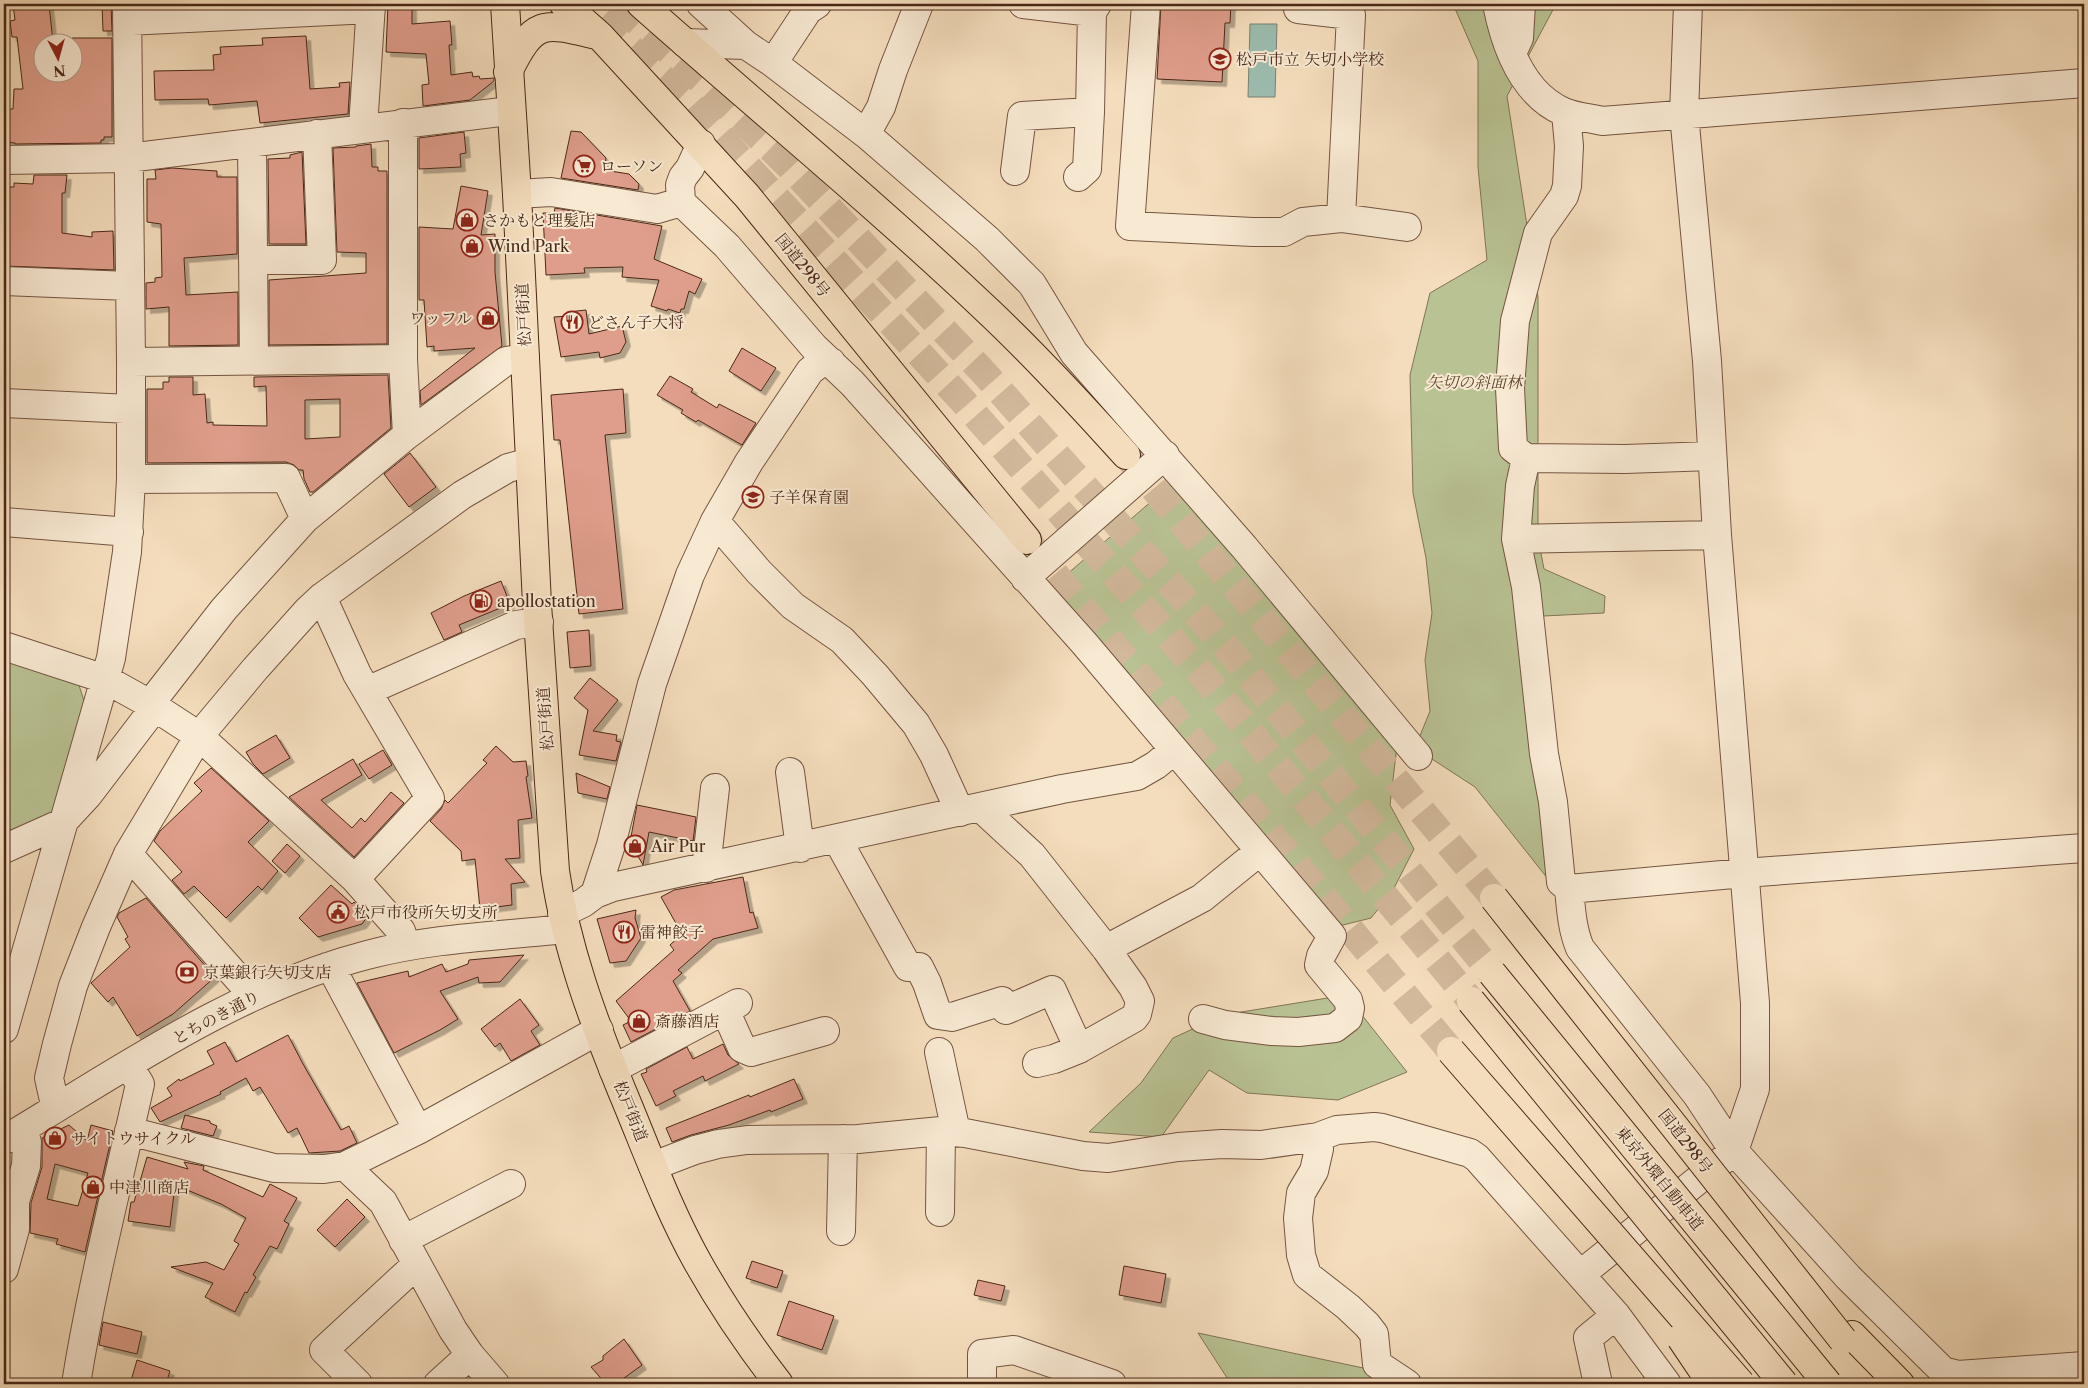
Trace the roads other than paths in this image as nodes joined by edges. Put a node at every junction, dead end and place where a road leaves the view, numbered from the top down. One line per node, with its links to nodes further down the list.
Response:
1 (505, 4): 21 (main road, 松戸街道)
2 (564, 4): 16 (main road, 国道298号)
3 (640, 4): 17 (main road)
4 (701, 4): 18 (street)
5 (817, 4): 20 (street)
6 (920, 4): 30 (street)
7 (1023, 4): 14 (street)
8 (1146, 4): 39 (street)
9 (1298, 4): 39 (street)
10 (1497, 4): 19 (street)
11 (1521, 4): 19 (street)
12 (1688, 4): 26 (street)
13 (371, 6): 15 (street); 28 (street)
14 (1094, 8): 24 (street)
15 (127, 12): 33 (street)
16 (600, 36): 21 (main road); 32 (main road, 国道298号)
17 (686, 43): 18 (street); 52 (main road)
18 (746, 45): 20 (street)
19 (1512, 53): 25 (street)
20 (773, 63): 30 (street)
21 (508, 72): 23 (main road, 松戸街道)
22 (2084, 83): 26 (street)
23 (510, 111): 27 (street); 37 (main road, 松戸街道)
24 (1090, 112): 35 (street); 36 (street)
25 (1566, 113): 26 (street); 55 (street)
26 (1684, 114): 54 (street)
27 (403, 123): 28 (street); 45 (street)
28 (363, 128): 29 (street)
29 (317, 134): 31 (street); 41 (street)
30 (866, 134): 53 (street)
31 (252, 143): 33 (street); 41 (street)
32 (701, 144): 38 (street); 63 (main road, 国道298号)
33 (128, 158): 34 (street); 43 (street)
34 (4, 160)
35 (1015, 171)
36 (1078, 177)
37 (517, 194): 38 (street); 44 (main road, 松戸街道)
38 (681, 202): 48 (street)
39 (1341, 218): 40 (street)
40 (1407, 227)
41 (253, 260): 46 (street)
42 (4, 281): 43 (street)
43 (129, 286): 47 (street)
44 (525, 358): 51 (street); 56 (main road, 松戸街道)
45 (403, 359): 46 (street); 51 (street)
46 (254, 361): 47 (street)
47 (131, 362): 50 (street)
48 (831, 362): 59 (street); 65 (street)
49 (4, 403): 50 (street)
50 (130, 410): 57 (street)
51 (407, 435): 58 (street)
52 (1126, 455)
53 (1165, 455): 65 (street); 74 (street)
54 (1712, 456): 55 (street); 62 (street)
55 (1526, 458): 64 (street)
56 (530, 462): 66 (street); 67 (main road, 松戸街道)
57 (131, 478): 58 (street); 61 (street)
58 (305, 519): 71 (street)
59 (715, 521): 77 (street); 89 (street)
60 (4, 522): 61 (street)
61 (129, 532): 69 (street)
62 (1718, 535): 64 (street); 86 (street)
63 (1027, 540)
64 (1516, 540): 88 (street)
65 (1025, 578): 73 (street)
66 (322, 597): 70 (street); 72 (street)
67 (539, 622): 70 (street); 91 (main road, 松戸街道)
68 (4, 646): 69 (street)
69 (105, 679): 71 (street); 78 (street)
70 (367, 691): 87 (street)
71 (152, 705): 72 (street); 78 (street)
72 (199, 736): 84 (street); 87 (street)
73 (1174, 750): 77 (street, とちのき通り); 83 (street)
74 (1418, 756)
75 (790, 772): 80 (street)
76 (715, 788): 85 (street)
77 (970, 809): 79 (street, とちのき通り); 93 (street)
78 (62, 823): 82 (street); 99 (street)
79 (837, 839): 80 (street, とちのき通り); 102 (street)
80 (800, 848): 85 (street, とちのき通り)
81 (2084, 848): 86 (street)
82 (4, 849)
83 (1260, 852): 93 (street); 98 (street)
84 (128, 854): 96 (street); 109 (street)
85 (706, 868): 89 (street, とちのき通り)
86 (1744, 873): 88 (street); 116 (street)
87 (355, 879): 92 (street)
88 (1569, 889): 116 (street)
89 (595, 894): 91 (street, とちのき通り)
90 (1494, 898): 127 (main road, 国道298号, bridge)
91 (564, 921): 92 (street, とちのき通り); 100 (main road, 松戸街道)
92 (406, 946): 94 (street, とちのき通り)
93 (1106, 948): 102 (street)
94 (327, 967): 96 (street, とちのき通り); 110 (street)
95 (1492, 972): 143 (main road, 東京外環自動車道, bridge)
96 (252, 996): 106 (street, とちのき通り)
97 (1471, 1001): 142 (main road, bridge)
98 (1203, 1019)
99 (4, 1029)
100 (599, 1030): 107 (main road, 松戸街道); 110 (street)
101 (825, 1031): 107 (street)
102 (1079, 1049): 105 (street)
103 (1451, 1051): 108 (main road, bridge)
104 (939, 1052): 112 (street)
105 (1037, 1063)
106 (129, 1066): 109 (street, とちのき通り); 111 (street)
107 (613, 1069): 118 (main road, 松戸街道)
108 (1476, 1080): 140 (main road, bridge); 141 (main road, bridge)
109 (58, 1107): 113 (street, とちのき通り)
110 (418, 1130): 117 (street)
111 (129, 1131): 117 (street); 130 (street)
112 (948, 1131): 114 (street); 115 (street); 120 (street)
113 (13, 1134): 124 (street)
114 (1318, 1137): 125 (street); 137 (street)
115 (843, 1139): 118 (street); 121 (street)
116 (1734, 1151): 125 (street); 129 (street)
117 (345, 1166): 122 (street)
118 (653, 1166): 134 (main road, 松戸街道)
119 (511, 1184): 122 (street)
120 (940, 1212)
121 (841, 1231)
122 (404, 1240): 123 (street)
123 (416, 1265): 128 (street); 131 (street)
124 (4, 1269)
125 (1581, 1274): 126 (street)
126 (1616, 1315): 138 (street); 139 (street)
127 (1848, 1338): 144 (main road); 145 (main road)
128 (470, 1355): 132 (street); 133 (street)
129 (2084, 1366)
130 (76, 1384)
131 (358, 1384)
132 (438, 1384)
133 (495, 1384)
134 (779, 1384)
135 (982, 1384): 136 (street)
136 (1112, 1384)
137 (1407, 1384)
138 (1598, 1384)
139 (1667, 1384)
140 (1712, 1384)
141 (1741, 1384)
142 (1784, 1384)
143 (1828, 1384)
144 (1878, 1384)
145 (1900, 1384)

